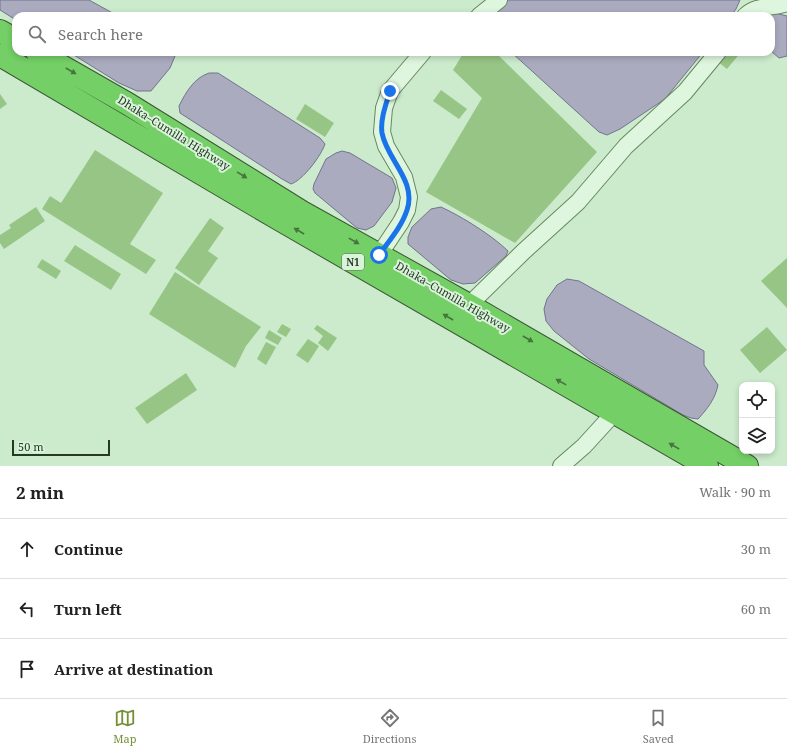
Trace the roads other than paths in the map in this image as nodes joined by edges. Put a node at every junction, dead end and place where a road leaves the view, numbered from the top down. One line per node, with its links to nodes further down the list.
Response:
1 (499, 0): 3 (street)
2 (787, 3): 4 (street)
3 (485, 12)
4 (750, 12)
5 (0, 31): 6 (highway)
6 (12, 38)
7 (0, 55): 13 (highway, Dhaka–Cumilla Highway / N1, one-way to 7)
8 (44, 56): 11 (highway, Dhaka–Cumilla Highway / N1, one-way to 11)
9 (420, 56): 11 (street)
10 (715, 56): 12 (street)
11 (379, 255): 12 (highway, Dhaka–Cumilla Highway / N1)
12 (469, 305): 16 (highway, Dhaka–Cumilla Highway / N1, one-way to 16)
13 (615, 412): 14 (street); 15 (highway, Dhaka–Cumilla Highway / N1, one-way to 13)
14 (561, 466)
15 (707, 466)
16 (747, 466)

